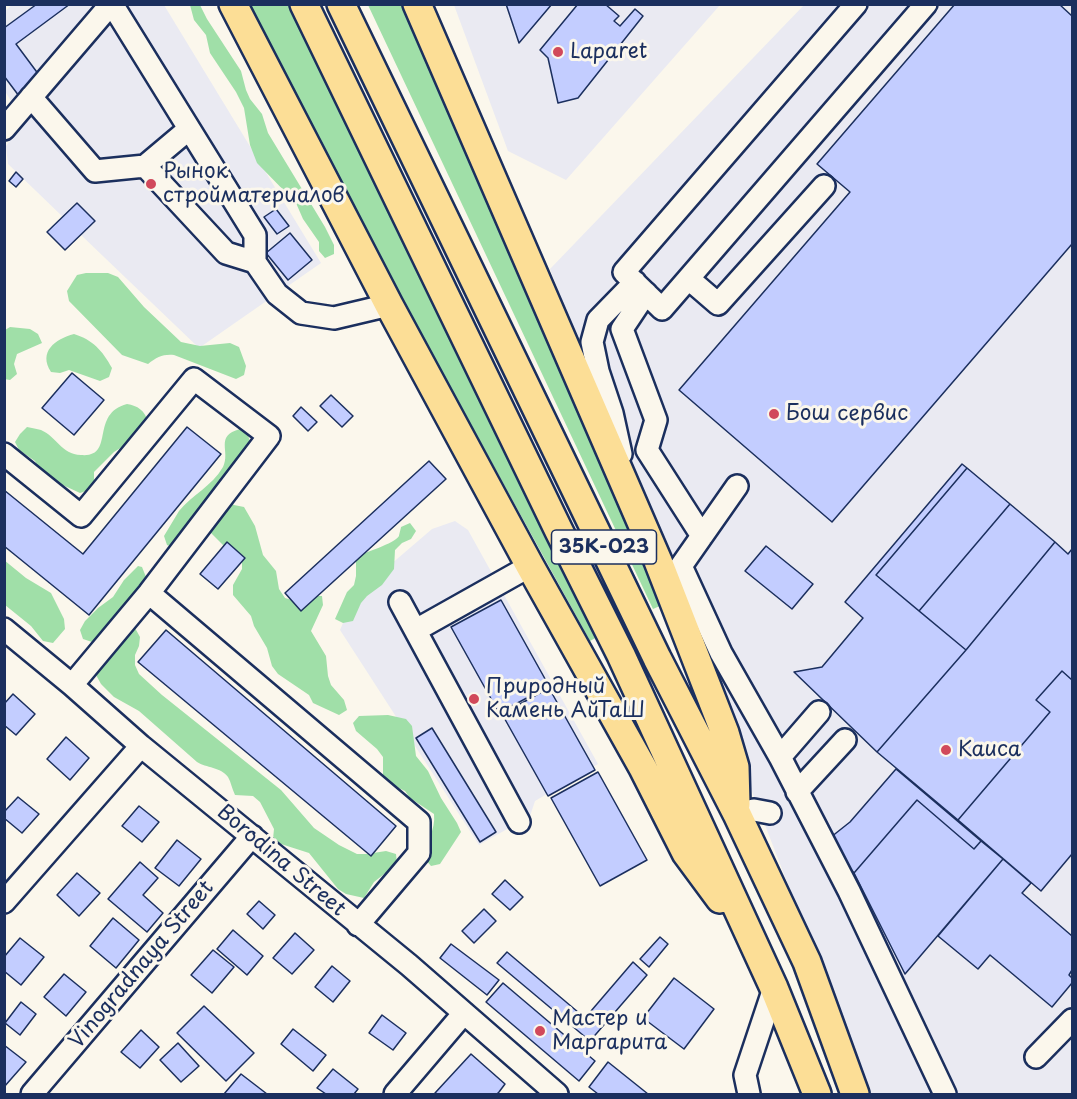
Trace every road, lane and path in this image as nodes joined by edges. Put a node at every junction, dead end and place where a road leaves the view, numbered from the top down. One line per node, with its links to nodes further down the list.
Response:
1 (112, 4): 8 (street); 10 (street)
2 (234, 4): 16 (main road)
3 (304, 4): 41 (main road, 35К-023)
4 (341, 4): 36 (main road, 35К-023)
5 (417, 4): 19 (main road)
6 (856, 4): 15 (street)
7 (926, 4): 14 (street)
8 (31, 97): 9 (street); 11 (street)
9 (4, 129)
10 (189, 129): 11 (street); 13 (street)
11 (145, 166): 13 (street)
12 (824, 186): 14 (street)
13 (255, 262): 16 (street)
14 (688, 279): 15 (street)
15 (640, 288): 19 (street); 20 (street)
16 (389, 305): 21 (main road)
17 (4, 454): 23 (street)
18 (738, 486): 20 (street)
19 (635, 507): 22 (main road)
20 (702, 536): 22 (street)
21 (530, 566): 26 (street); 41 (main road)
22 (674, 575): 27 (main road); 28 (street)
23 (148, 593): 29 (street); 40 (street)
24 (400, 602): 26 (street)
25 (4, 629): 29 (street, Borodina Street)
26 (416, 630): 37 (street)
27 (692, 648): 28 (street); 36 (main road)
28 (721, 653): 33 (street)
29 (72, 685): 32 (street, Borodina Street)
30 (819, 712): 33 (street)
31 (845, 740): 34 (street)
32 (141, 746): 38 (street, Borodina Street); 39 (street)
33 (780, 757): 34 (street)
34 (797, 792): 52 (street)
35 (770, 813): 36 (street)
36 (737, 814): 51 (main road, 35К-023)
37 (519, 822)
38 (252, 837): 40 (street, Borodina Street); 46 (street, Vinogradnaya Street)
39 (4, 902)
40 (358, 925): 43 (street, Borodina Street)
41 (752, 941): 42 (main road, 35К-023)
42 (774, 988): 49 (street); 50 (main road, 35К-023)
43 (464, 1013): 47 (street); 48 (street, Borodina Street)
44 (1072, 1020): 45 (street)
45 (1036, 1057)
46 (32, 1095)
47 (395, 1095)
48 (557, 1095)
49 (749, 1095)
50 (817, 1095)
51 (855, 1095)
52 (945, 1095)

